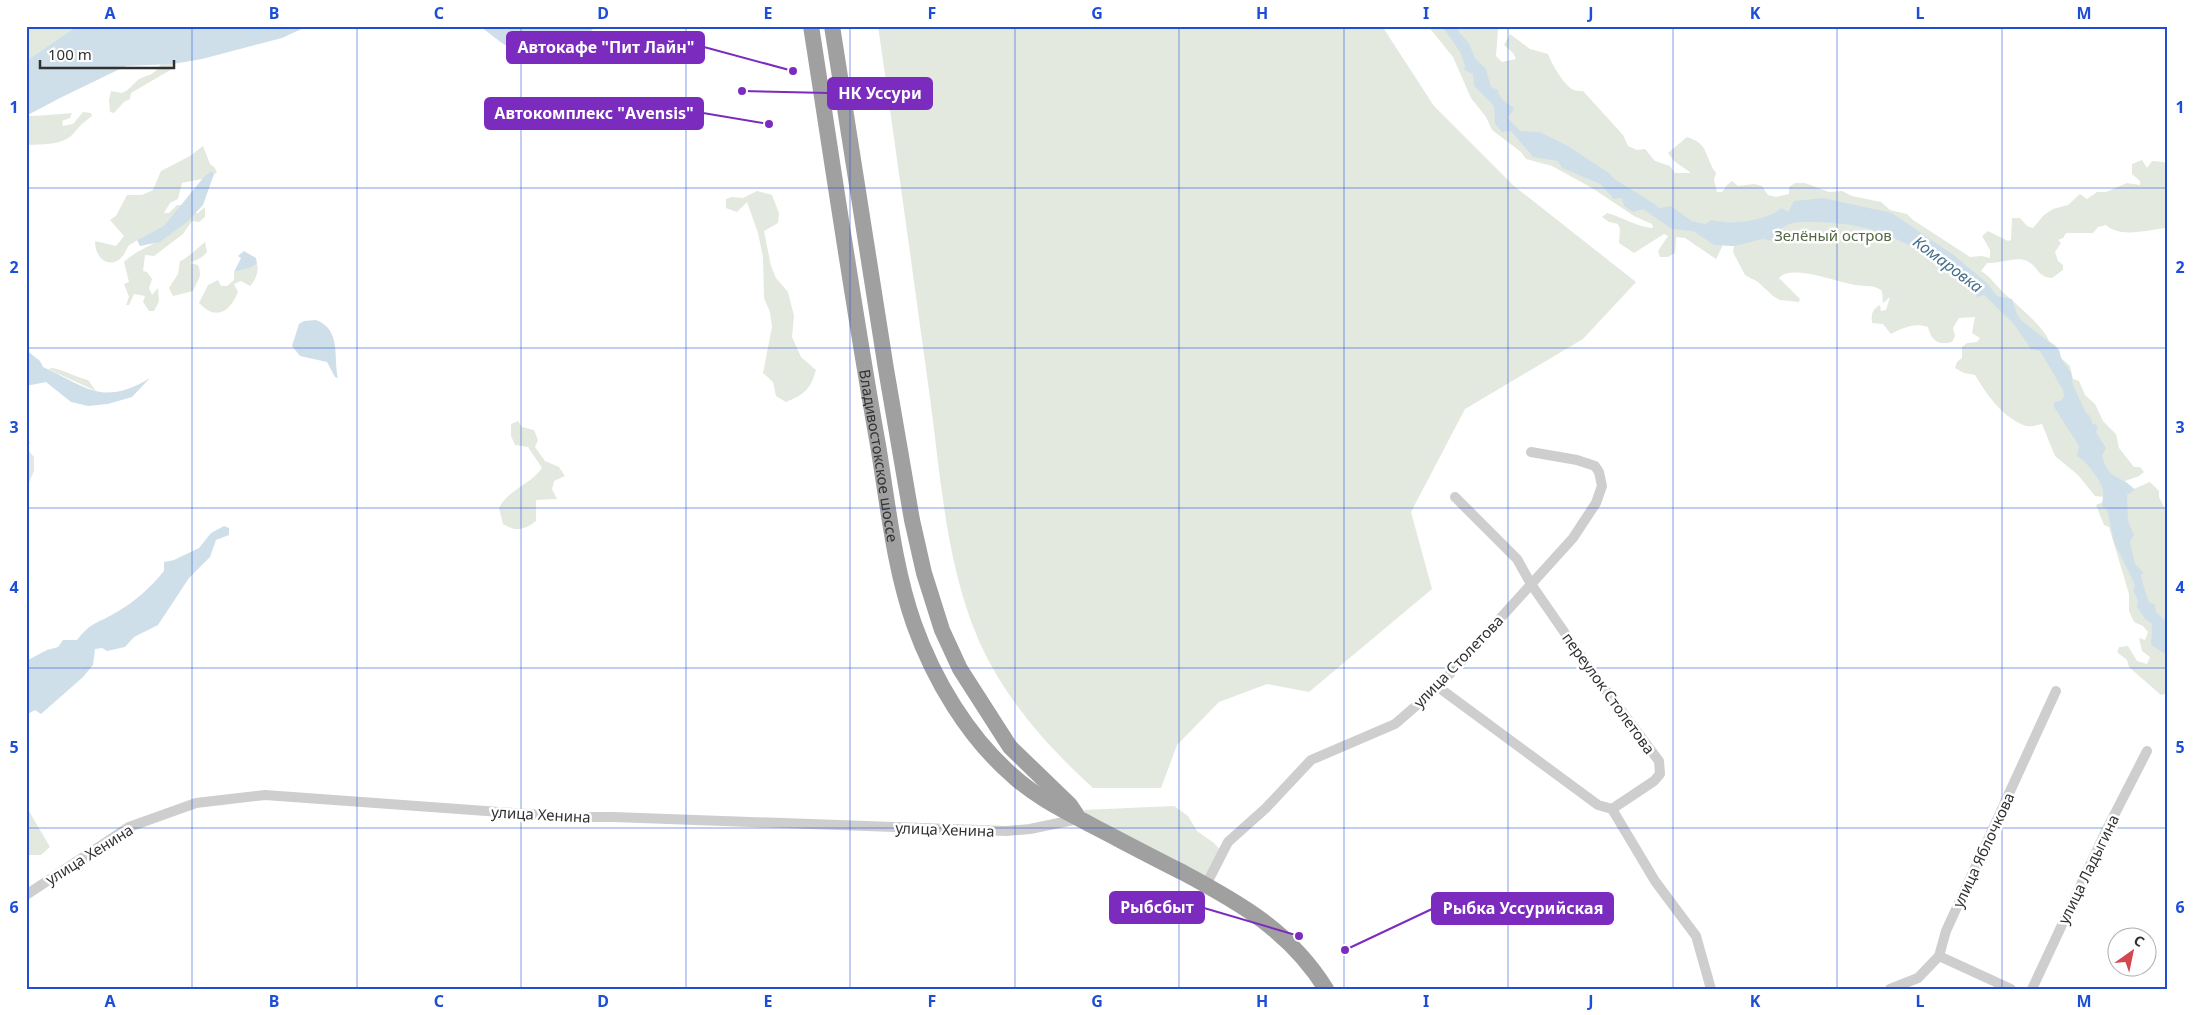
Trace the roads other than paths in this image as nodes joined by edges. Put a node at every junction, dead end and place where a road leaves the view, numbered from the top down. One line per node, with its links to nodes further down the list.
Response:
1 (811, 26): 6 (highway, Владивостокское шоссе)
2 (832, 26): 5 (highway, Владивостокское шоссе)
3 (1531, 452): 7 (street, улица Столетова)
4 (1455, 497): 7 (street, переулок Столетова)
5 (916, 539): 6 (highway); 12 (highway, Владивостокское шоссе)
6 (895, 544): 12 (highway, Владивостокское шоссе)
7 (1531, 584): 8 (street, улица Столетова); 11 (street, переулок Столетова)
8 (1438, 687): 11 (street); 13 (street, улица Столетова)
9 (2056, 690): 15 (street, улица Яблочкова)
10 (2147, 751): 20 (street, улица Ладыгина)
11 (1612, 809): 17 (street)
12 (1079, 818): 13 (highway, Владивостокское шоссе); 14 (street, улица Хенина)
13 (1206, 885): 16 (highway, Владивостокское шоссе)
14 (26, 895)
15 (1939, 956): 18 (street, улица Яблочкова); 19 (street)
16 (1326, 989)
17 (1711, 989)
18 (1890, 989)
19 (2011, 989)
20 (2032, 989)

